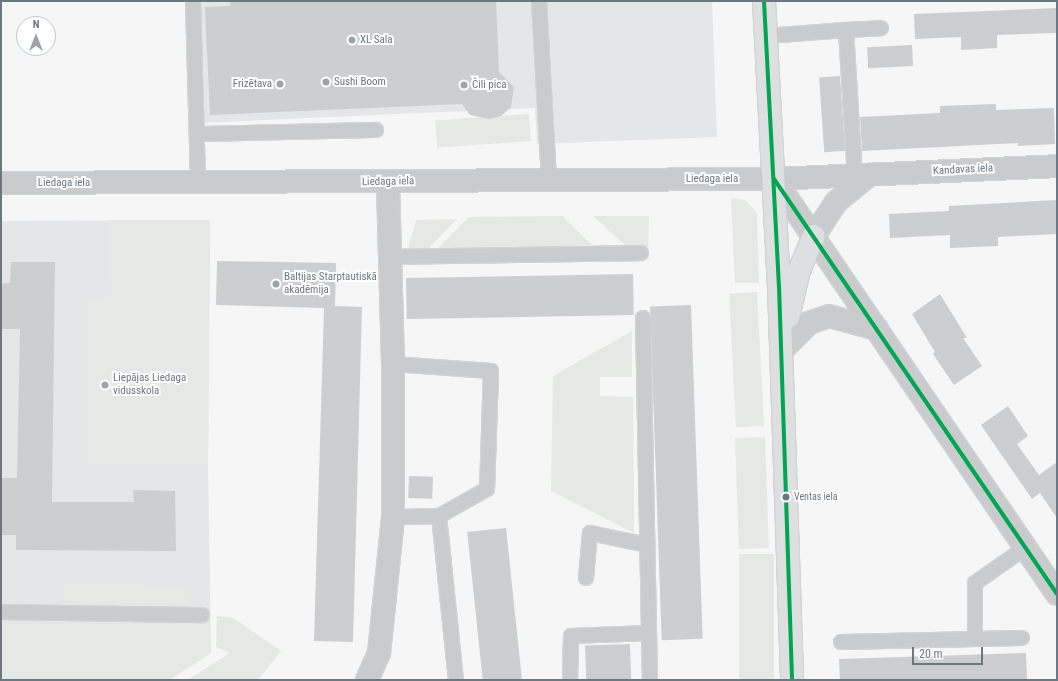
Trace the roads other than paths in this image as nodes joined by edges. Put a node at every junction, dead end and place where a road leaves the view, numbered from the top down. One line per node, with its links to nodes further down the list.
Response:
1 (193, 1): 8 (lane)
2 (539, 1): 12 (lane)
3 (764, 1): 6 (main road)
4 (881, 28): 5 (lane)
5 (846, 30): 6 (lane); 10 (lane)
6 (766, 36): 11 (main road)
7 (376, 130): 8 (lane)
8 (198, 134): 15 (lane)
9 (1057, 166): 10 (street, Kandavas iela)
10 (862, 176): 11 (street, Kandavas iela); 16 (street)
11 (774, 179): 12 (street, Liedaga iela); 16 (street); 21 (main road)
12 (549, 180): 13 (street, Liedaga iela)
13 (388, 182): 15 (street, Liedaga iela); 18 (street)
14 (1, 183): 15 (street, Liedaga iela)
15 (198, 183)
16 (814, 236): 20 (street); 21 (main road)
17 (641, 253): 18 (lane)
18 (391, 257): 22 (street)
19 (643, 318): 25 (lane)
20 (877, 329): 21 (street); 26 (street)
21 (781, 351): 39 (main road)
22 (393, 364): 23 (lane); 24 (street)
23 (439, 516): 24 (lane); 36 (lane)
24 (393, 517): 35 (street)
25 (647, 544): 27 (lane); 31 (lane)
26 (1025, 548): 28 (street); 33 (lane)
27 (586, 578)
28 (1057, 594)
29 (1, 612): 30 (lane)
30 (202, 615)
31 (649, 633): 37 (lane); 38 (lane)
32 (1022, 638): 33 (lane)
33 (975, 639): 34 (lane)
34 (841, 642)
35 (367, 680)
36 (456, 680)
37 (570, 680)
38 (650, 680)
39 (792, 680)

